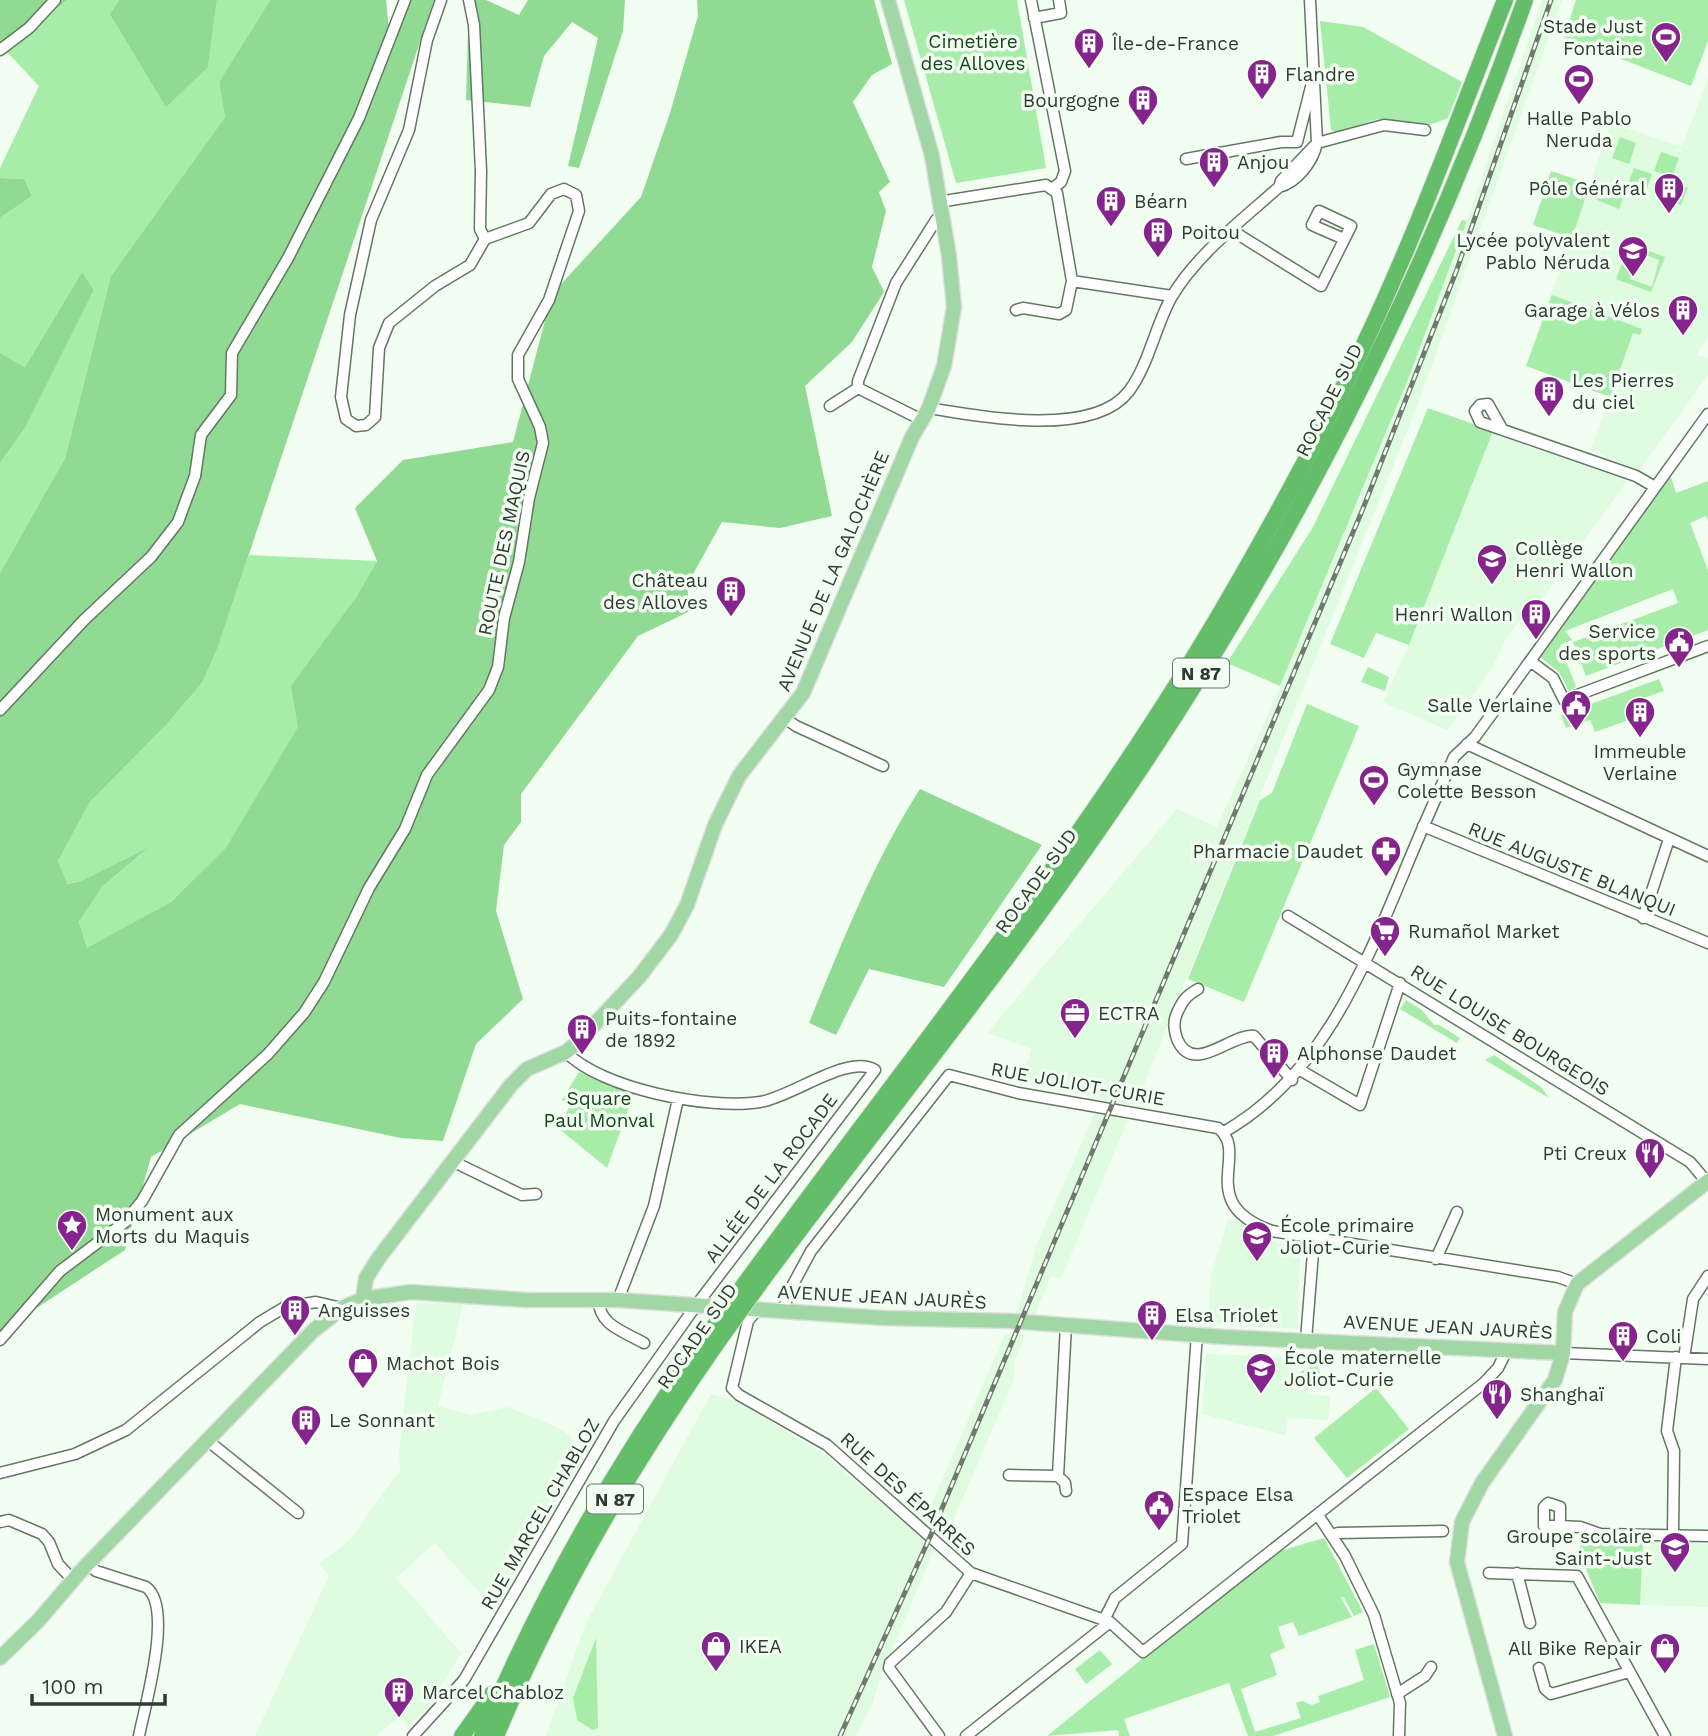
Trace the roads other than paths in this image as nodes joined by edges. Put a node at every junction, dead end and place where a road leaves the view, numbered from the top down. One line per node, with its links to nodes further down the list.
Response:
1 (55, 0): 12 (street)
2 (405, 0): 33 (street)
3 (441, 0): 20 (street)
4 (469, 0): 20 (street)
5 (888, 0): 18 (main road, AVENUE DE LA GALOCHÈRE)
6 (1031, 0): 11 (street)
7 (1059, 0): 11 (street)
8 (1310, 0): 13 (street)
9 (1505, 0): 59 (highway, ROCADE SUD / N 87)
10 (1525, 0): 59 (highway, ROCADE SUD / N 87)
11 (1034, 18): 17 (street)
12 (0, 50)
13 (1315, 73): 15 (street); 16 (street)
14 (1425, 130): 15 (street)
15 (1317, 143): 19 (street)
16 (1186, 159)
17 (1053, 188): 18 (street); 22 (street)
18 (939, 210): 25 (street); 27 (main road, AVENUE DE LA GALOCHÈRE)
19 (1231, 230): 21 (street); 23 (street)
20 (485, 239): 74 (street, ROUTE DES MAQUIS)
21 (1344, 239)
22 (1072, 281): 23 (street); 24 (street)
23 (1172, 296): 27 (street)
24 (1016, 310)
25 (858, 388): 26 (street); 27 (street)
26 (830, 406)
27 (926, 414): 34 (main road, AVENUE DE LA GALOCHÈRE)
28 (1708, 414): 30 (street)
29 (1501, 427): 30 (street)
30 (1654, 487): 32 (street)
31 (1708, 646): 32 (street)
32 (1530, 661): 35 (street)
33 (0, 710)
34 (786, 719): 36 (street); 46 (main road, AVENUE DE LA GALOCHÈRE)
35 (1467, 744): 37 (street); 38 (street)
36 (883, 766)
37 (1423, 826): 41 (street, RUE AUGUSTE BLANQUI); 43 (street)
38 (1669, 839): 39 (street); 41 (street)
39 (1708, 856)
40 (1288, 916): 43 (street, RUE LOUISE BOURGEOIS)
41 (1643, 918): 42 (street, RUE AUGUSTE BLANQUI)
42 (1708, 943)
43 (1365, 962): 44 (street, RUE LOUISE BOURGEOIS); 47 (street)
44 (1400, 983): 47 (street); 52 (street, RUE LOUISE BOURGEOIS)
45 (1198, 989): 48 (street)
46 (566, 1052): 49 (street); 51 (main road, AVENUE DE LA GALOCHÈRE)
47 (1300, 1070): 48 (street)
48 (1292, 1080): 50 (street)
49 (678, 1099): 64 (street); 66 (street, ALLÉE DE LA ROCADE)
50 (1224, 1132): 55 (street); 69 (street, RUE JOLIOT-CURIE)
51 (452, 1161): 53 (street); 57 (main road, AVENUE DE LA GALOCHÈRE)
52 (1708, 1182): 60 (main road)
53 (536, 1194)
54 (1457, 1212): 56 (street)
55 (1314, 1240): 56 (street); 75 (street)
56 (1436, 1259): 60 (street)
57 (371, 1269): 61 (main road); 62 (main road, AVENUE DE LA GALOCHÈRE)
58 (1708, 1276): 79 (street)
59 (756, 1279): 73 (highway, ROCADE SUD / N 87, bridge)
60 (1574, 1290): 78 (main road)
61 (388, 1293): 62 (main road, AVENUE JEAN JAURÈS); 63 (main road, AVENUE JEAN JAURÈS)
62 (363, 1298): 67 (main road, AVENUE JEAN JAURÈS)
63 (599, 1300): 64 (main road, AVENUE JEAN JAURÈS); 76 (street)
64 (618, 1300): 66 (main road, AVENUE JEAN JAURÈS)
65 (307, 1303): 67 (street); 70 (street); 82 (street)
66 (695, 1307): 68 (main road, AVENUE JEAN JAURÈS); 109 (street, RUE MARCEL CHABLOZ)
67 (342, 1308): 70 (main road, AVENUE JEAN JAURÈS)
68 (757, 1310): 69 (main road, AVENUE JEAN JAURÈS); 95 (street, RUE DES ÉPARRES)
69 (783, 1311): 71 (main road, AVENUE JEAN JAURÈS)
70 (323, 1322): 81 (main road, AVENUE JEAN JAURÈS)
71 (1066, 1325): 72 (main road, AVENUE JEAN JAURÈS); 84 (street)
72 (1197, 1334): 75 (main road, AVENUE JEAN JAURÈS); 99 (street)
73 (712, 1339): 101 (highway, ROCADE SUD / N 87); 104 (highway, ROCADE SUD / N 87)
74 (0, 1340)
75 (1306, 1340): 77 (main road, AVENUE JEAN JAURÈS)
76 (644, 1343)
77 (1507, 1350): 78 (main road, AVENUE JEAN JAURÈS); 87 (street)
78 (1563, 1353): 79 (street); 117 (main road)
79 (1680, 1358): 80 (street); 91 (street)
80 (1708, 1359)
81 (207, 1440): 86 (street); 94 (main road, AVENUE JEAN JAURÈS)
82 (0, 1473)
83 (1009, 1475): 84 (street)
84 (1058, 1476): 85 (street)
85 (1066, 1491)
86 (298, 1513)
87 (1318, 1515): 92 (street); 99 (street, RUE DES ÉPARRES)
88 (0, 1522): 98 (street)
89 (1560, 1527): 91 (street)
90 (1443, 1531): 92 (street)
91 (1673, 1534): 93 (street)
92 (1333, 1535): 107 (street)
93 (1708, 1536)
94 (88, 1564): 98 (main road, AVENUE JEAN JAURÈS); 108 (street)
95 (971, 1573): 99 (street, RUE DES ÉPARRES); 114 (street)
96 (1489, 1573): 97 (street)
97 (1517, 1573): 100 (street); 106 (street)
98 (73, 1580): 102 (main road, AVENUE JEAN JAURÈS)
99 (1107, 1621): 115 (street)
100 (1530, 1623)
101 (523, 1644): 110 (highway); 111 (highway, ROCADE SUD / N 87)
102 (0, 1658)
103 (1431, 1667): 107 (street)
104 (526, 1668): 112 (highway, ROCADE SUD / N 87); 113 (highway)
105 (1539, 1668): 106 (street)
106 (1629, 1672): 118 (street)
107 (1397, 1694): 116 (street)
108 (139, 1736)
109 (413, 1736)
110 (462, 1736)
111 (482, 1736)
112 (496, 1736)
113 (506, 1736)
114 (939, 1736)
115 (966, 1736)
116 (1399, 1736)
117 (1505, 1736)
118 (1665, 1736)

